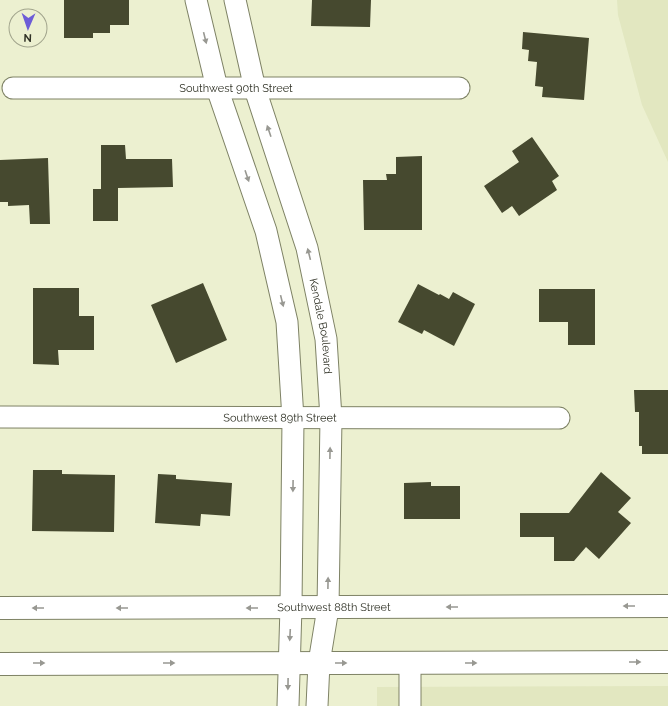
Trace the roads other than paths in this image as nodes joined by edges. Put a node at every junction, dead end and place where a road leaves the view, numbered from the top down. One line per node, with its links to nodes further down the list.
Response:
1 (196, 0): 4 (street, one-way to 4)
2 (235, 0): 6 (street, Kendale Boulevard)
3 (12, 88): 4 (street, Southwest 90th Street)
4 (217, 88): 6 (street, Southwest 90th Street); 10 (street, one-way to 10)
5 (459, 88): 6 (street, Southwest 90th Street)
6 (255, 89): 8 (street, Kendale Boulevard, one-way to 6)
7 (0, 417): 10 (street, Southwest 89th Street)
8 (330, 418): 9 (street, Southwest 89th Street); 10 (street, Southwest 89th Street); 14 (street, Kendale Boulevard, one-way to 8)
9 (559, 418)
10 (293, 419): 13 (street, one-way to 13)
11 (668, 606): 14 (main road, Southwest 88th Street, one-way to 14)
12 (0, 608): 13 (main road, Southwest 88th Street, one-way to 12)
13 (291, 608): 14 (main road, Southwest 88th Street); 16 (street, one-way to 16)
14 (328, 608): 17 (street, Kendale Boulevard)
15 (668, 662): 18 (main road, one-way to 15)
16 (288, 663): 17 (main road); 19 (main road, one-way to 16); 20 (street, one-way to 20)
17 (319, 663): 18 (main road, one-way to 18); 21 (street, Kendale Boulevard)
18 (410, 663): 22 (street)
19 (0, 664)
20 (288, 706)
21 (317, 706)
22 (410, 706)

